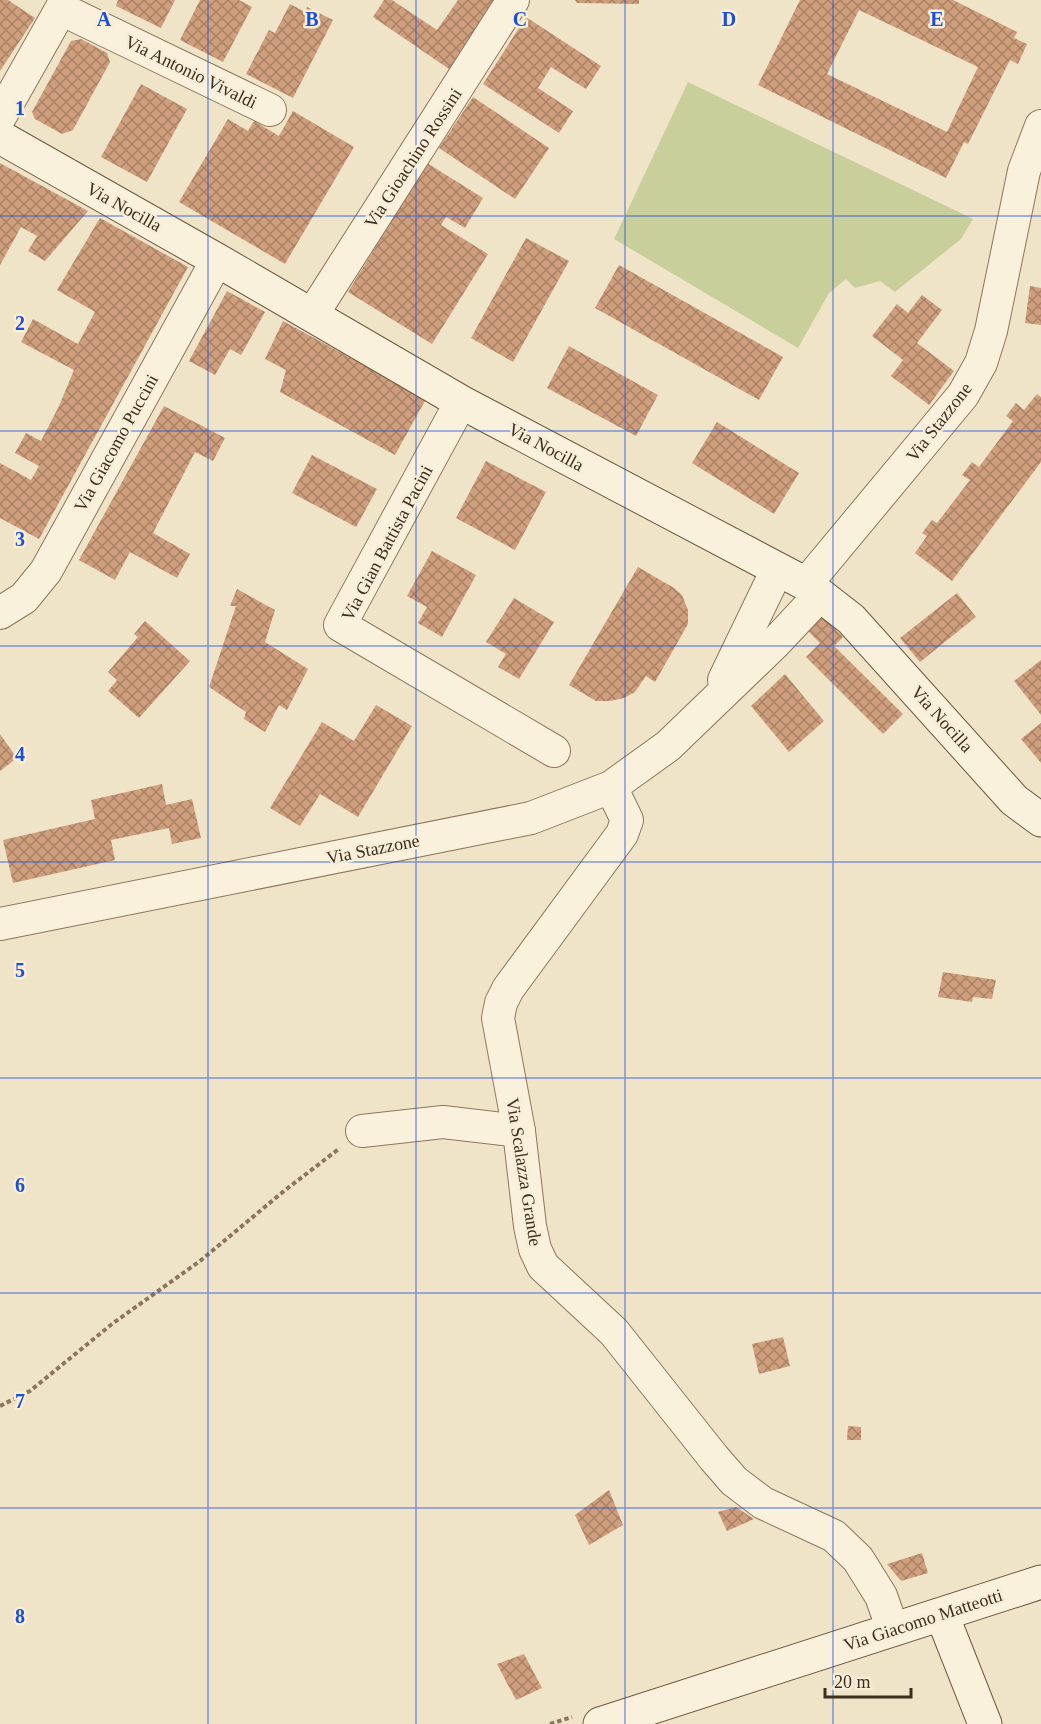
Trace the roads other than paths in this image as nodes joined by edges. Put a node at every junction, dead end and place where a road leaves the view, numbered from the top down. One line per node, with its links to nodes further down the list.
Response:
1 (513, 0): 8 (street, Via Gioachino Rossini)
2 (54, 5): 3 (street, Via Antonio Vivaldi); 4 (street, Via Antonio Vivaldi)
3 (270, 110)
4 (0, 117)
5 (1041, 126): 11 (street, Via Stazzone)
6 (0, 137): 7 (street, Via Nocilla)
7 (218, 260): 8 (street, Via Nocilla); 12 (street, Via Giacomo Puccini)
8 (312, 315): 9 (street, Via Nocilla)
9 (461, 402): 10 (street, Via Nocilla); 14 (street, Via Gian Battista Pacini)
10 (777, 570): 11 (street, Via Nocilla); 13 (street)
11 (813, 590): 13 (street, Via Stazzone); 16 (street, Via Nocilla)
12 (0, 614)
13 (714, 701): 15 (street, Via Stazzone)
14 (554, 751)
15 (611, 786): 17 (street, Via Stazzone); 19 (street, Via Scalazza Grande)
16 (1041, 820)
17 (0, 924)
18 (362, 1131): 19 (street)
19 (519, 1131): 22 (street, Via Scalazza Grande)
20 (1041, 1582): 21 (street, Via Giacomo Matteotti)
21 (942, 1615): 22 (street, Via Giacomo Matteotti); 24 (street)
22 (893, 1630): 23 (street, Via Giacomo Matteotti)
23 (600, 1724)
24 (986, 1724)

